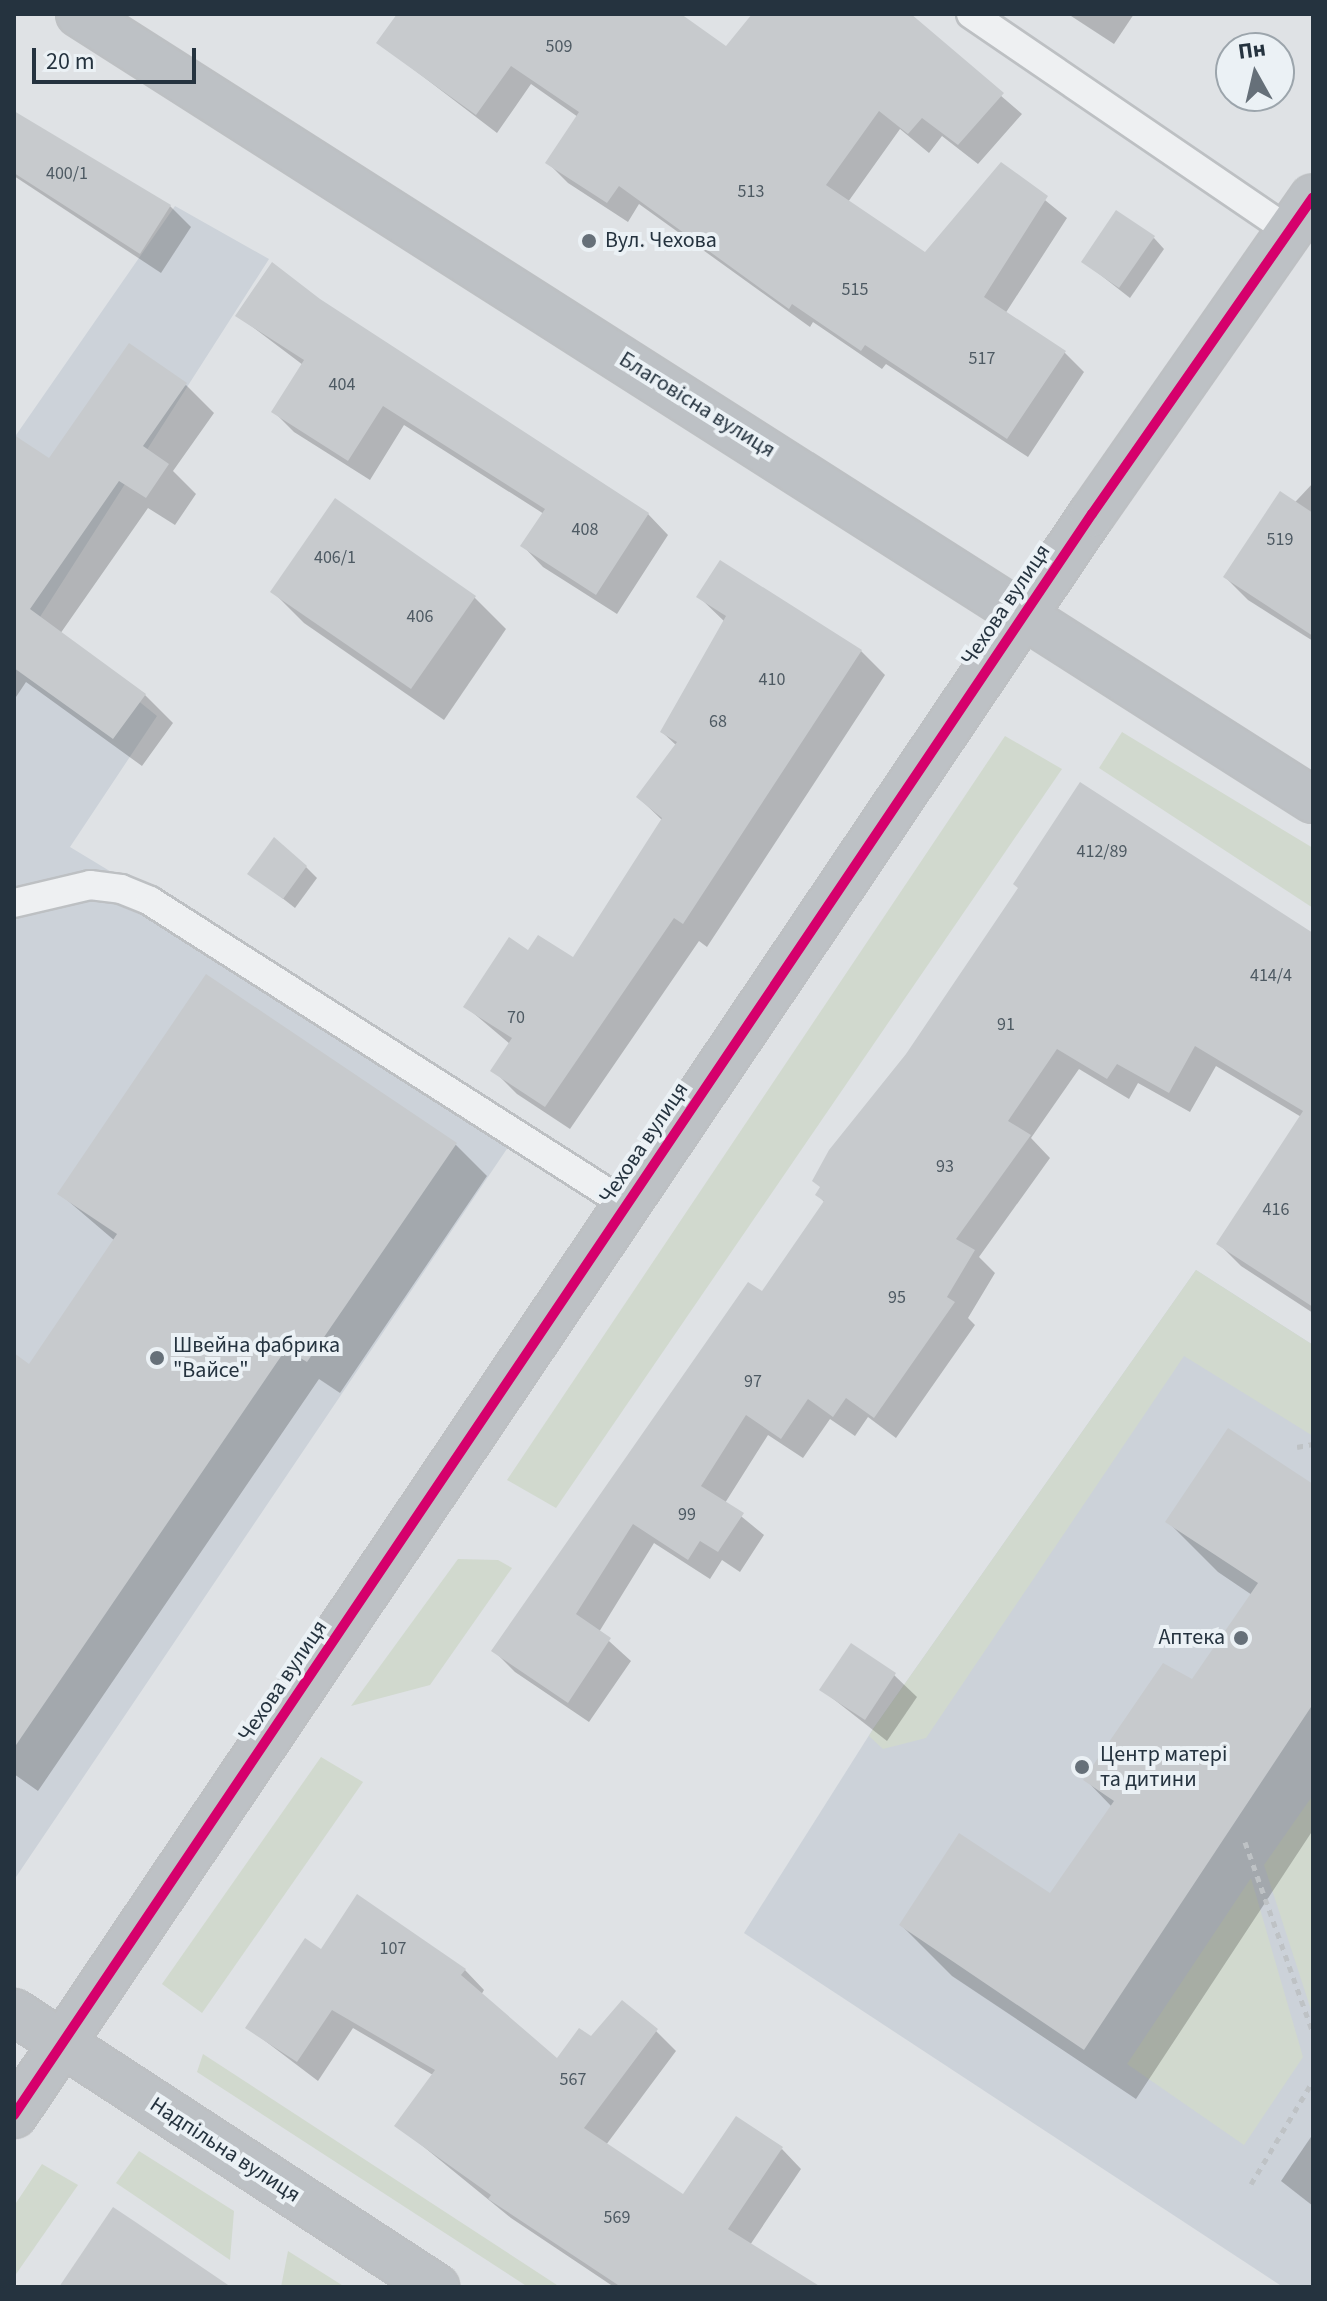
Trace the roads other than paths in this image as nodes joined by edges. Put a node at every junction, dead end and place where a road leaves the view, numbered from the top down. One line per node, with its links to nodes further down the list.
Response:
1 (79, 14): 4 (street, Благовісна вулиця)
2 (971, 14): 3 (lane)
3 (1302, 214): 4 (street, Чехова вулиця)
4 (1025, 613): 5 (street, Благовісна вулиця); 7 (street, Чехова вулиця)
5 (1313, 800)
6 (14, 903): 7 (lane)
7 (627, 1205): 9 (street, Чехова вулиця)
8 (14, 2012): 9 (street, Надпільна вулиця)
9 (62, 2044): 10 (street, Чехова вулиця); 11 (street, Надпільна вулиця)
10 (14, 2115)
11 (436, 2287)

